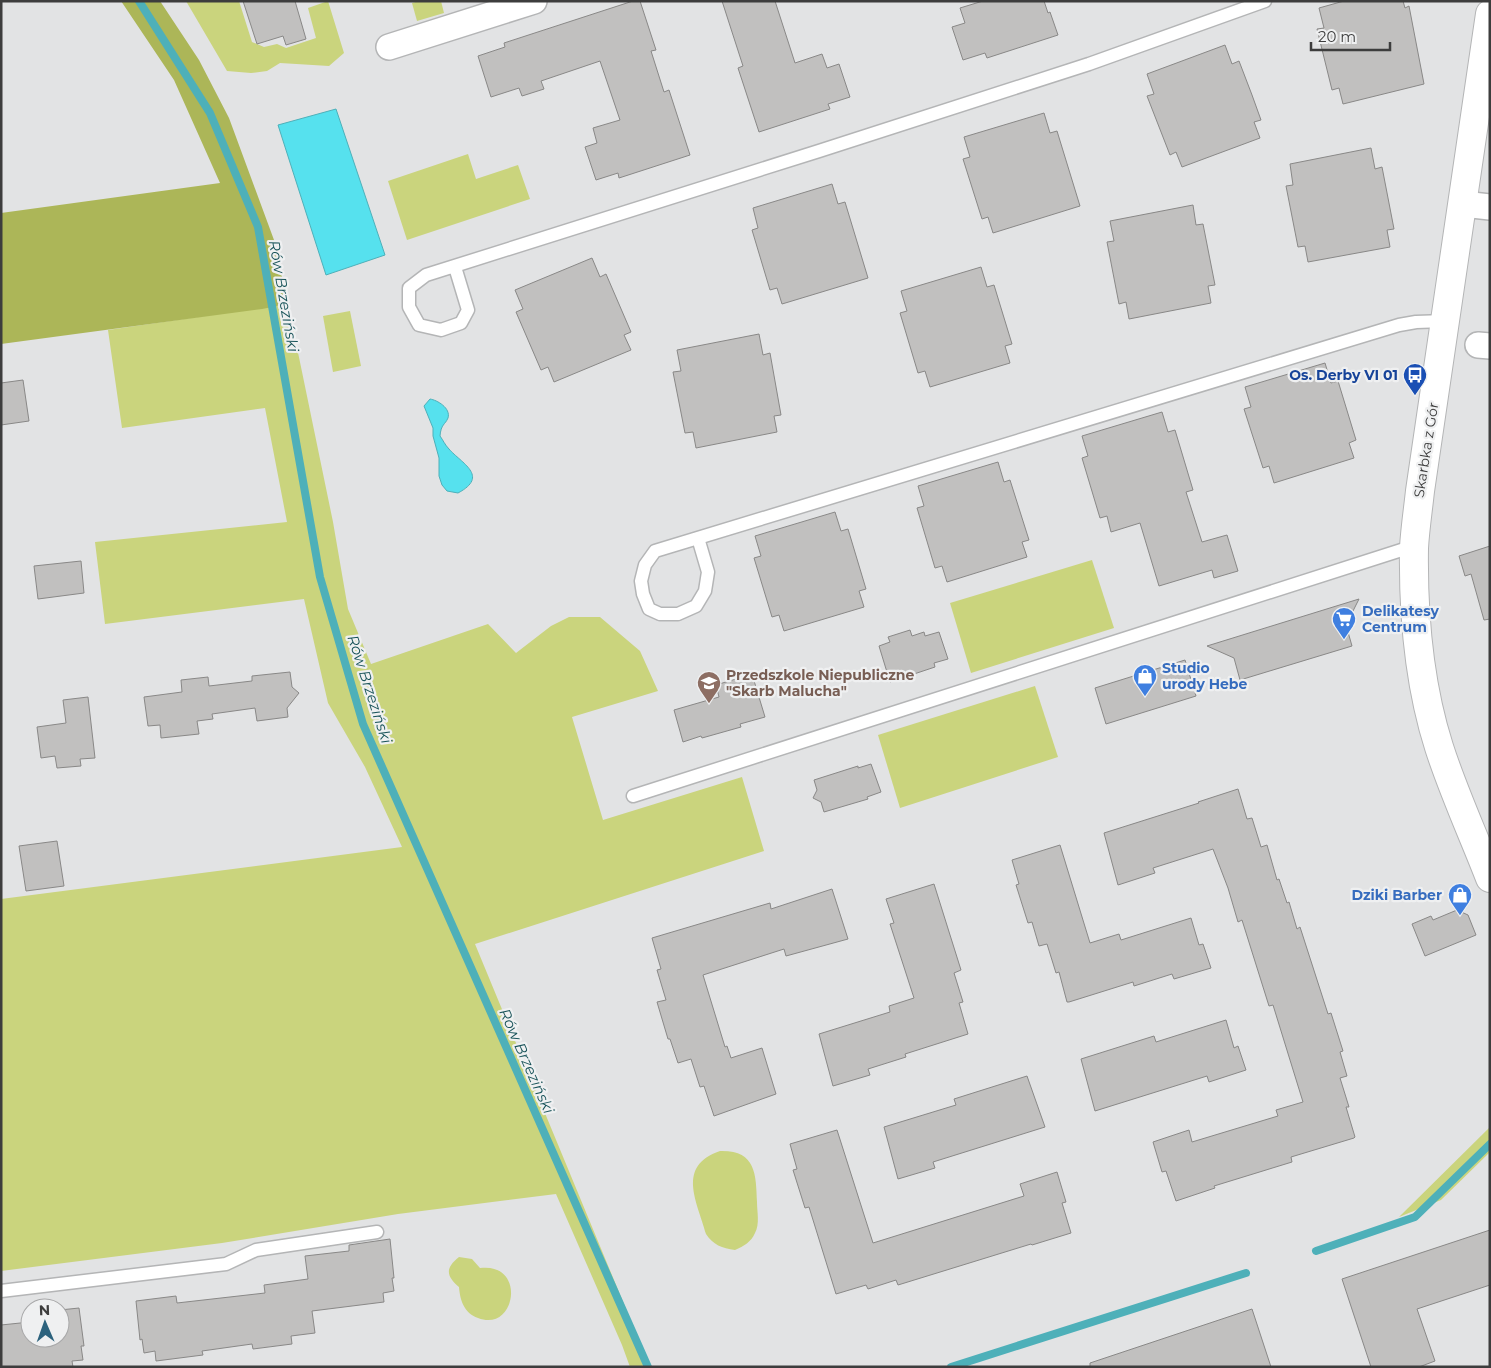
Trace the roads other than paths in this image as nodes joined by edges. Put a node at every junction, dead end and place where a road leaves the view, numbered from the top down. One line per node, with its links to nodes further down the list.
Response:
1 (534, 1): 4 (street)
2 (1265, 1): 7 (lane)
3 (1490, 14): 5 (street, Skarbka z Gór)
4 (388, 47)
5 (1463, 204): 6 (street); 8 (street, Skarbka z Gór)
6 (1490, 207)
7 (455, 267): 7 (lane)
8 (1445, 321): 9 (lane); 10 (street, Skarbka z Gór)
9 (698, 538): 9 (lane)
10 (1414, 546): 11 (lane); 12 (street, Skarbka z Gór)
11 (633, 796)
12 (1490, 878)
13 (377, 1232): 14 (lane)
14 (1, 1291)

